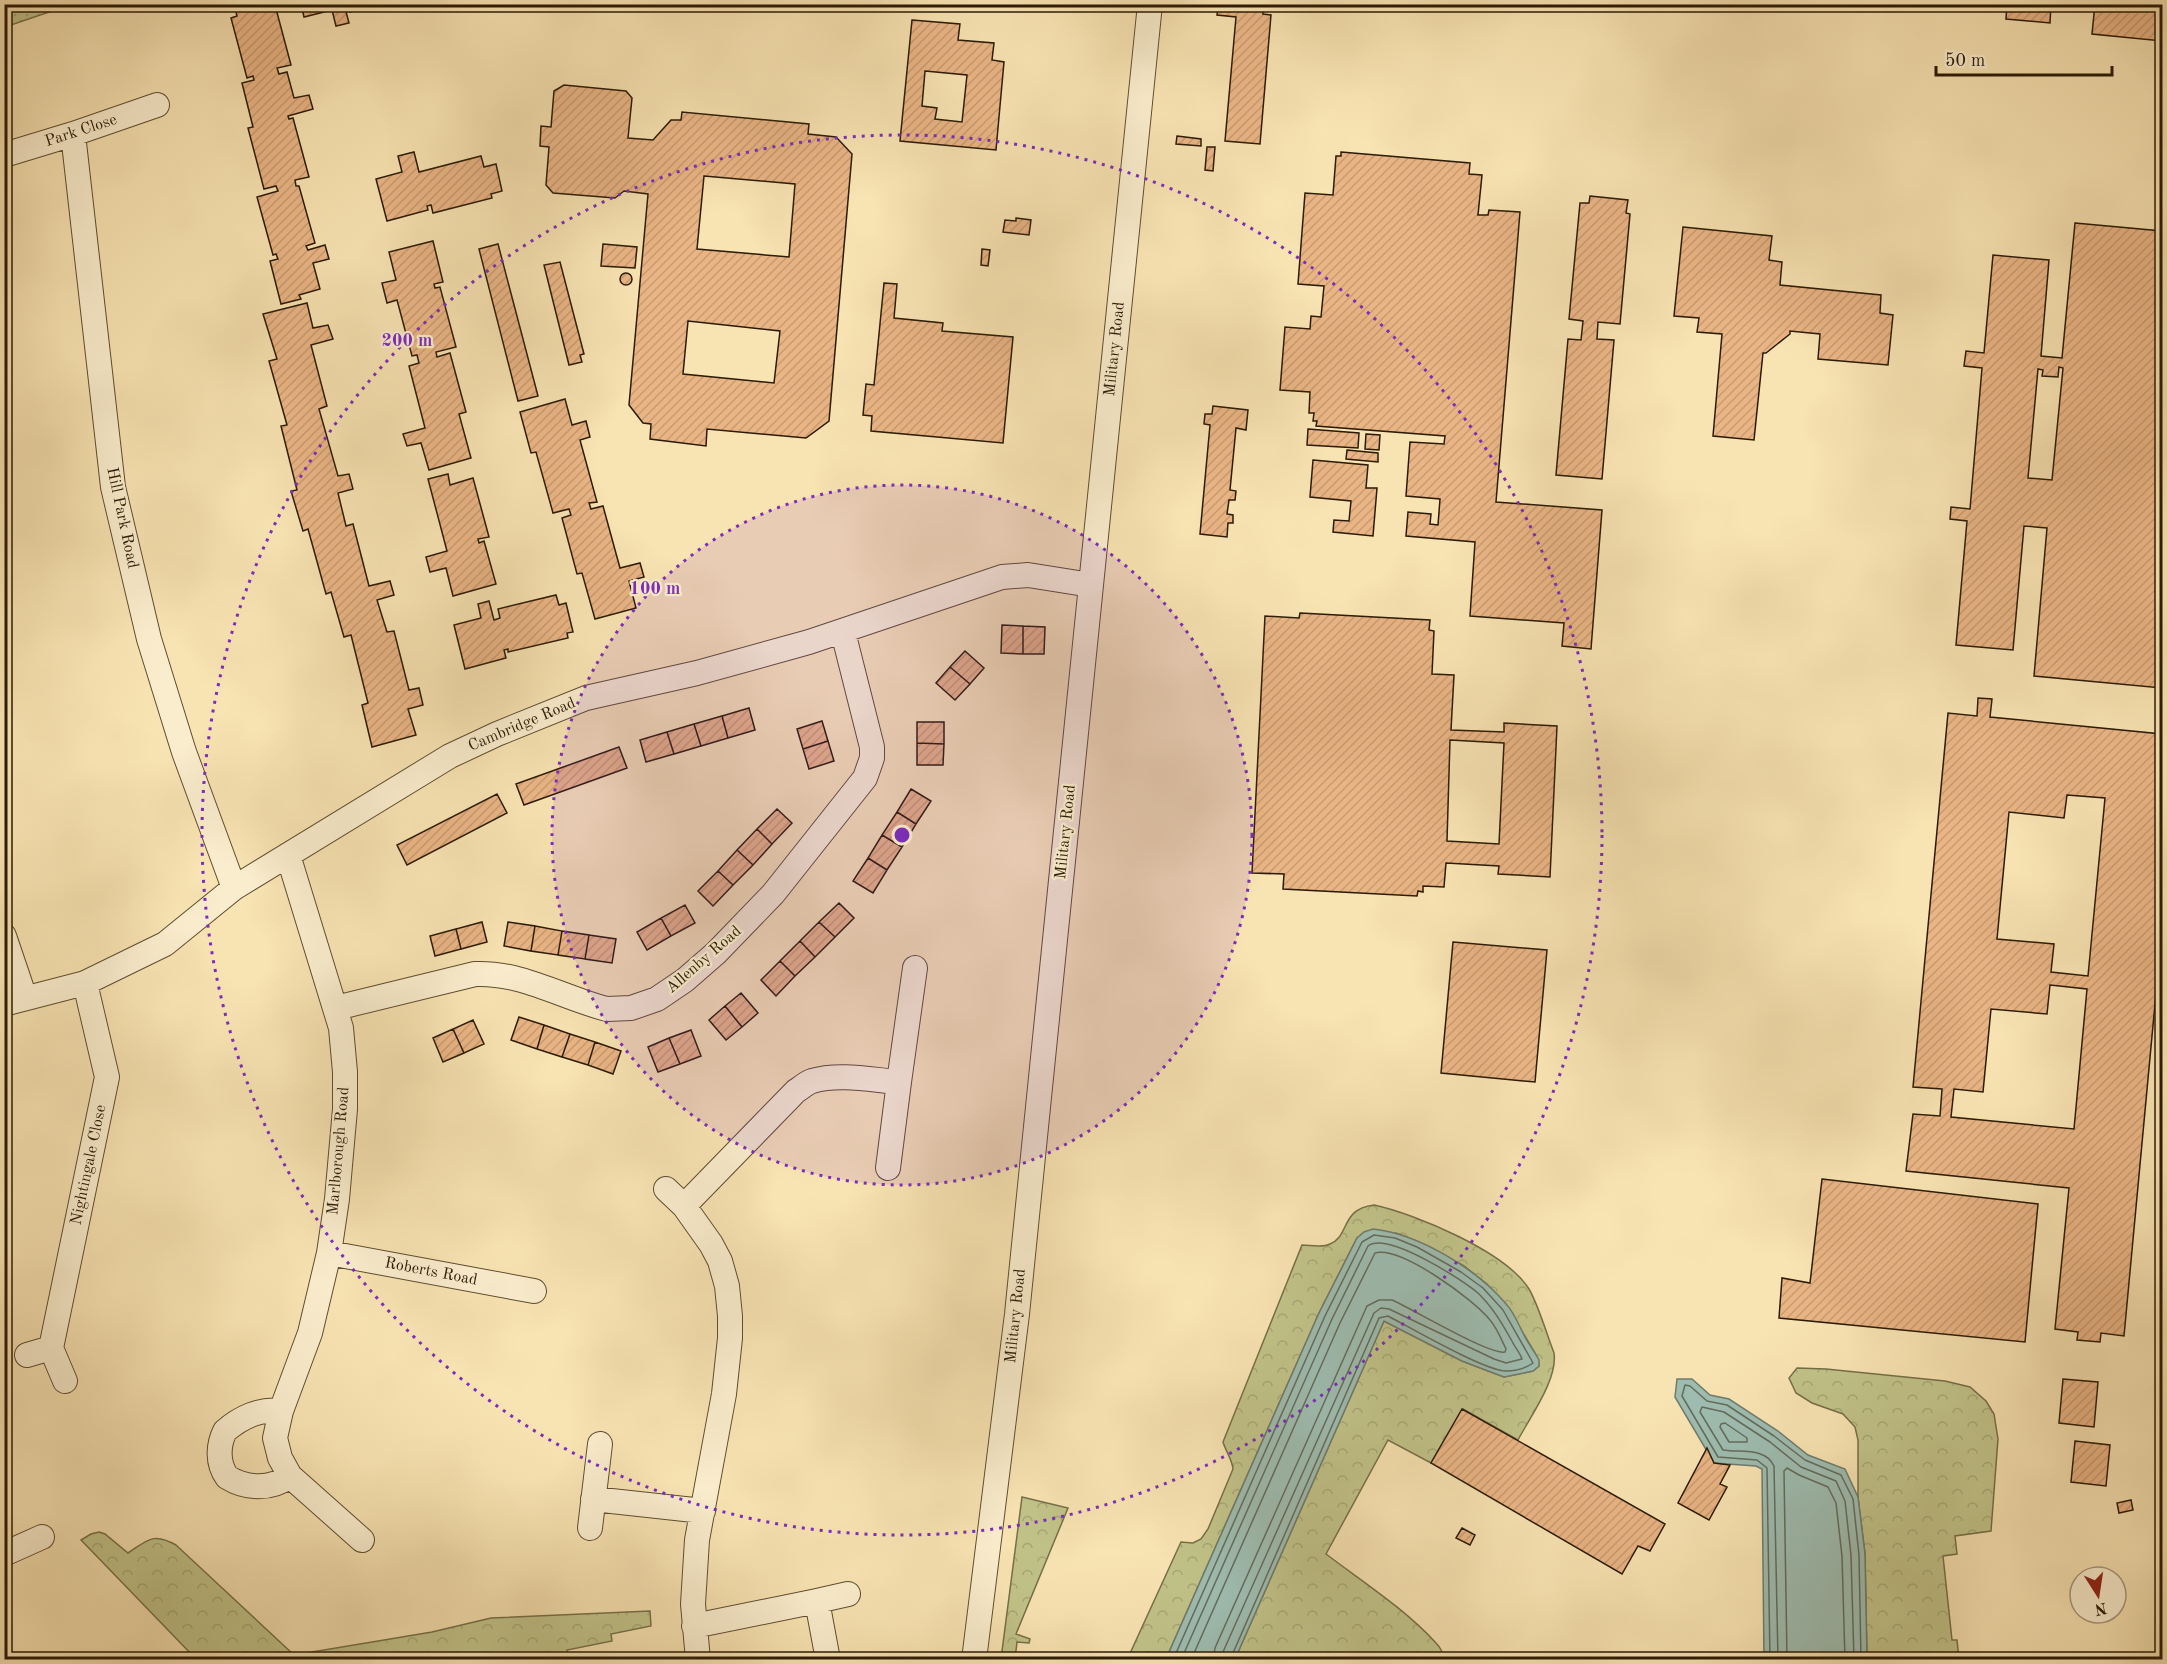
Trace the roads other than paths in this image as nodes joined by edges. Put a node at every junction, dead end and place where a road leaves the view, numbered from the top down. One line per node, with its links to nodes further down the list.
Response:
1 (1150, 4): 5 (street, Military Road)
2 (157, 105): 3 (street, Park Close)
3 (74, 134): 4 (street, Park Close); 8 (street, Hill Park Road)
4 (4, 155)
5 (1091, 585): 6 (street, Cambridge Road); 37 (street, Military Road)
6 (843, 632): 7 (street, Cambridge Road); 13 (street, Allenby Road)
7 (288, 855): 8 (street, Cambridge Road); 13 (street, Marlborough Road)
8 (234, 888): 11 (street, Cambridge Road)
9 (4, 936): 12 (street)
10 (915, 968): 14 (street)
11 (85, 983): 12 (street, Cambridge Road); 20 (street, Nightingale Close)
12 (15, 1001)
13 (336, 1008): 18 (street, Marlborough Road)
14 (899, 1082): 15 (street); 17 (street)
15 (888, 1168)
16 (666, 1189): 17 (street)
17 (684, 1206): 27 (street)
18 (329, 1253): 19 (street, Roberts Road); 23 (street, Marlborough Road)
19 (534, 1291)
20 (51, 1348): 21 (street); 22 (street)
21 (27, 1355)
22 (64, 1381)
23 (281, 1411): 25 (street, Marlborough Road); 25 (street)
24 (600, 1444): 26 (street)
25 (290, 1476): 30 (street, Marlborough Road)
26 (594, 1499): 27 (street); 28 (street)
27 (703, 1511): 34 (street)
28 (590, 1528)
29 (42, 1537): 31 (street)
30 (362, 1540)
31 (4, 1554)
32 (848, 1594): 33 (street)
33 (817, 1601): 34 (street); 36 (street)
34 (694, 1626): 35 (street)
35 (698, 1659)
36 (828, 1659)
37 (974, 1659)

